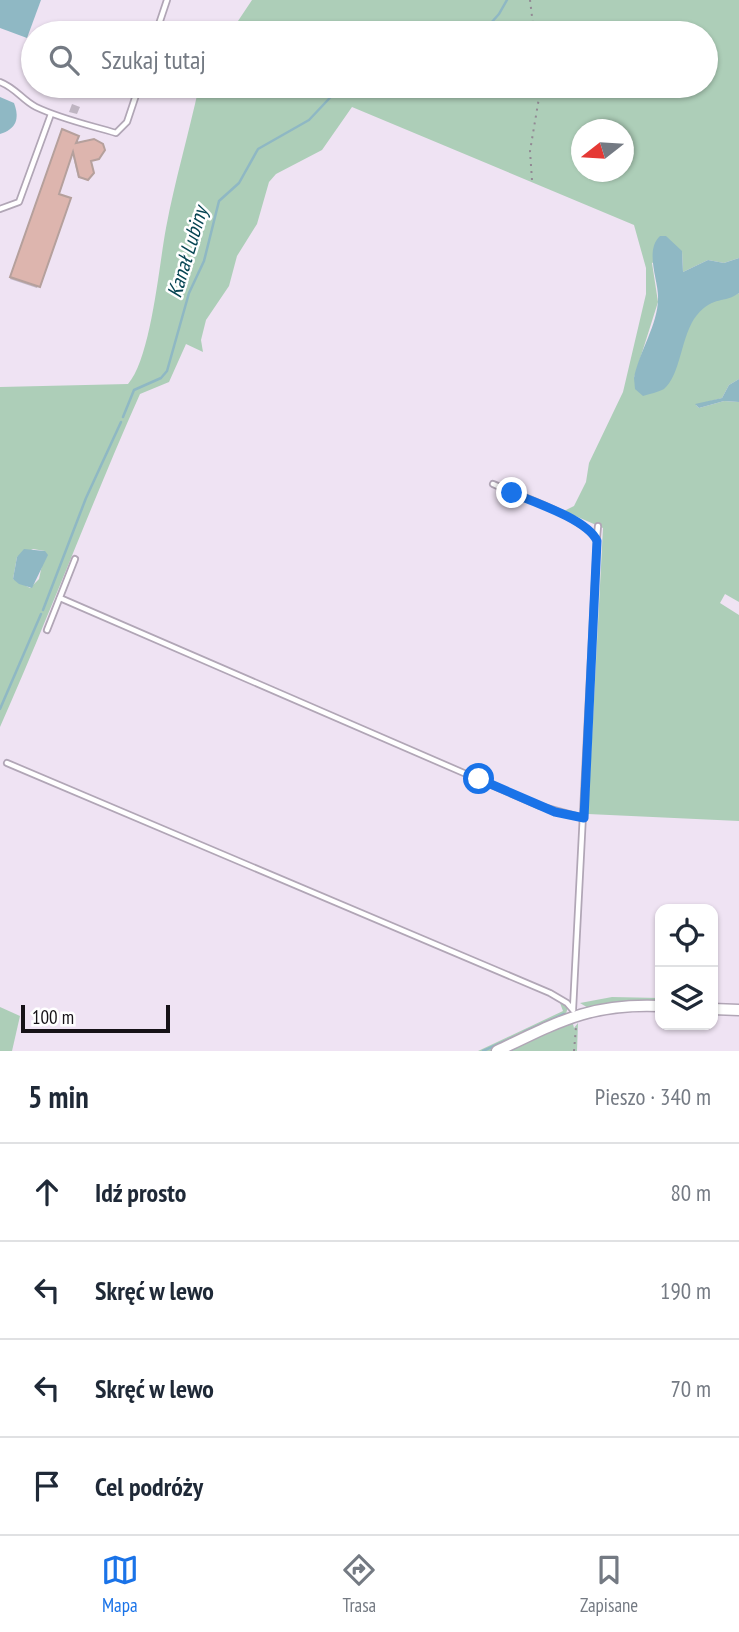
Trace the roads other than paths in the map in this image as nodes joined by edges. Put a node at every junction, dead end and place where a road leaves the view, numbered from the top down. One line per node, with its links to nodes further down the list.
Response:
1 (167, 0): 2 (lane)
2 (160, 21)
3 (0, 82): 4 (lane)
4 (21, 93)
5 (25, 98): 7 (lane)
6 (135, 98): 7 (lane)
7 (51, 114): 8 (lane)
8 (0, 209)
9 (493, 484): 11 (lane)
10 (598, 526): 11 (lane)
11 (597, 541): 16 (lane)
12 (75, 559): 13 (lane)
13 (60, 598): 14 (lane); 16 (lane)
14 (47, 630)
15 (7, 763): 20 (lane)
16 (584, 818): 20 (lane)
17 (655, 1006): 20 (street)
18 (718, 1009): 19 (street)
19 (739, 1010)
20 (574, 1014): 21 (street)
21 (497, 1051)

